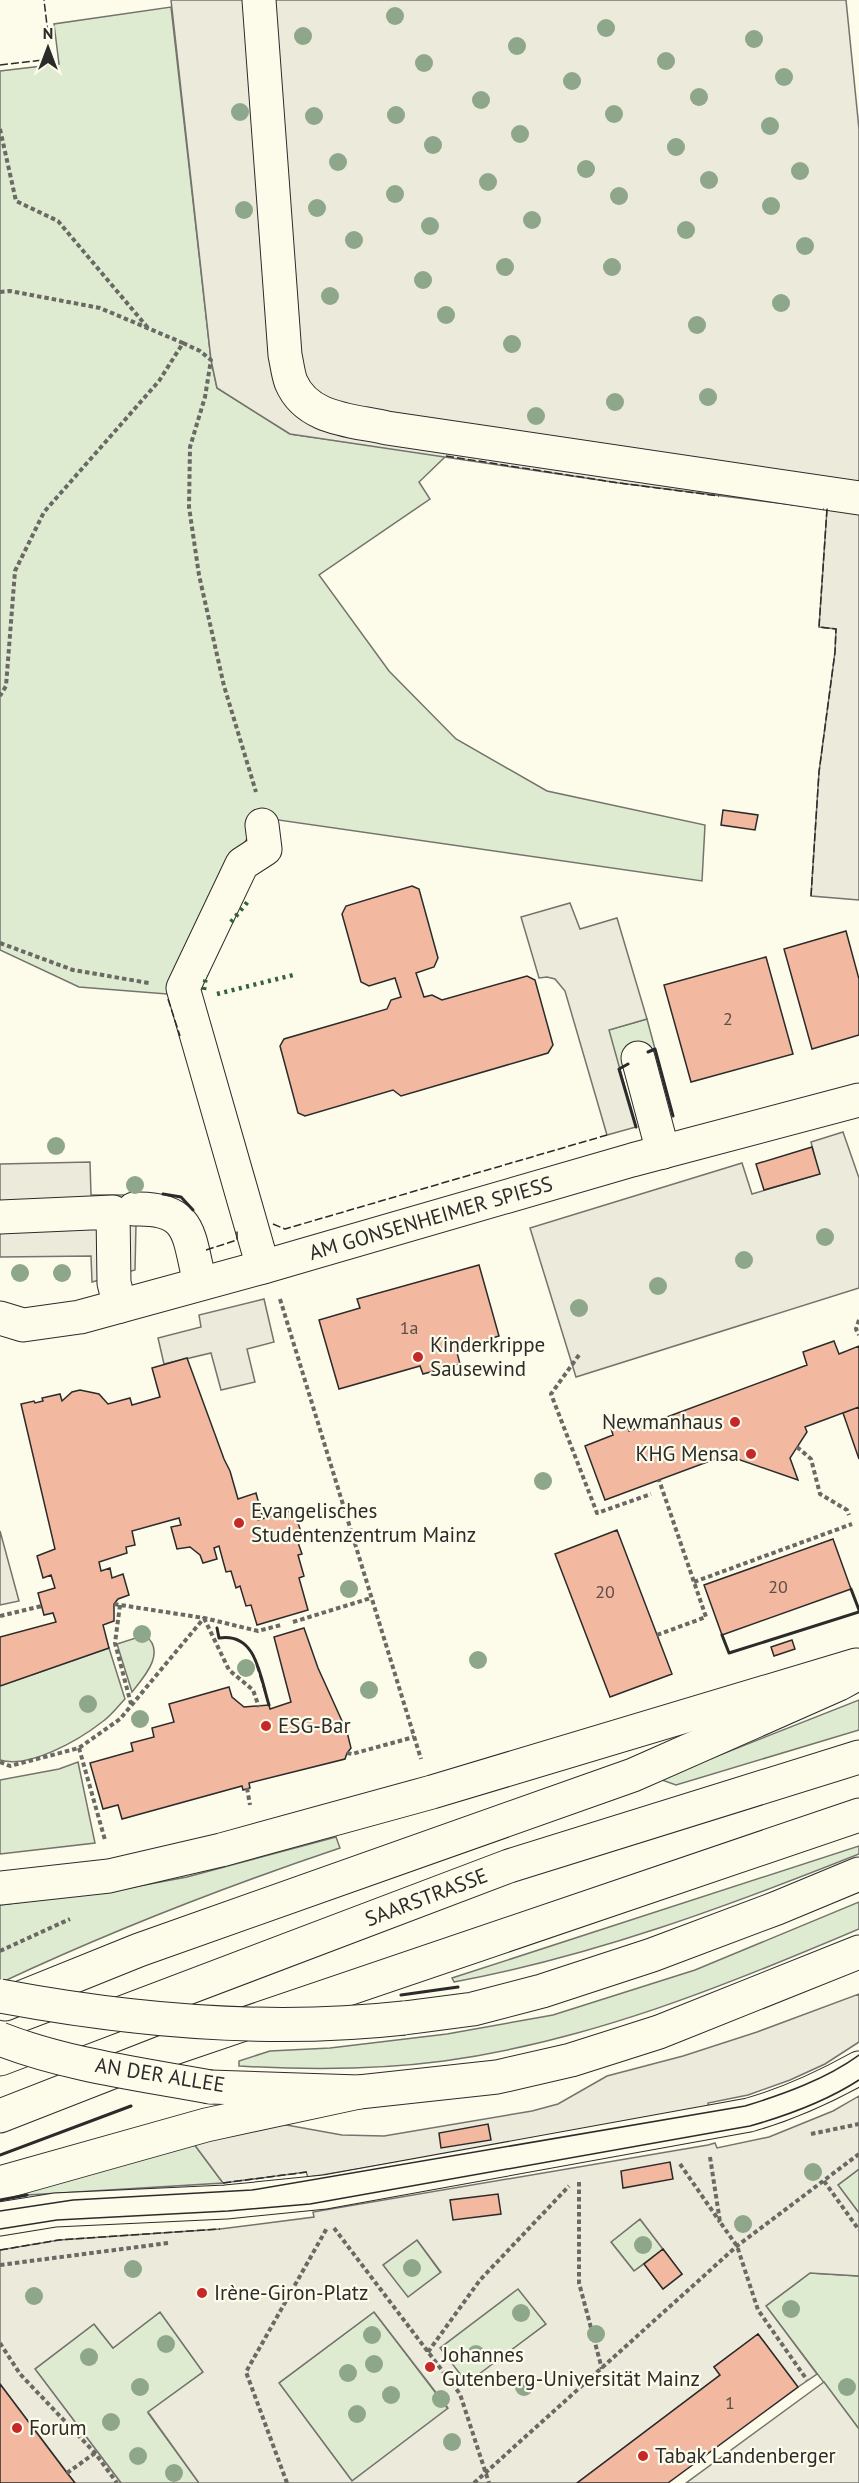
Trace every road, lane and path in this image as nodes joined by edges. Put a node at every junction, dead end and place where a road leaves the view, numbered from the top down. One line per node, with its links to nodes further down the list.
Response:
1 (259, 0): 6 (main road)
2 (0, 129): 4 (path)
3 (0, 292): 4 (path)
4 (148, 329): 5 (path)
5 (183, 343): 7 (path); 8 (path)
6 (855, 498)
7 (0, 696)
8 (262, 825): 10 (main road)
9 (0, 943): 10 (path)
10 (183, 988): 16 (main road)
11 (638, 1058): 13 (main road)
12 (859, 1100): 13 (main road, AM GONSENHEIMER SPIESS)
13 (663, 1152): 16 (main road, AM GONSENHEIMER SPIESS)
14 (134, 1209): 17 (main road)
15 (0, 1217): 19 (main road)
16 (263, 1267): 17 (main road, AM GONSENHEIMER SPIESS)
17 (200, 1283): 19 (main road, AM GONSENHEIMER SPIESS)
18 (279, 1298): 30 (path)
19 (120, 1306): 20 (main road, AM GONSENHEIMER SPIESS)
20 (0, 1318)
21 (859, 1320): 22 (path)
22 (859, 1335)
23 (579, 1356): 26 (path)
24 (797, 1447): 27 (path)
25 (659, 1480): 29 (path)
26 (651, 1494)
27 (849, 1515)
28 (852, 1524): 29 (path)
29 (694, 1582): 38 (path)
30 (371, 1598): 36 (path); 43 (path)
31 (114, 1604): 32 (path)
32 (120, 1605): 35 (path); 41 (path)
33 (42, 1606): 34 (path)
34 (0, 1616)
35 (204, 1618): 37 (path); 41 (path); 42 (path)
36 (293, 1622)
37 (280, 1625)
38 (657, 1635)
39 (859, 1664): 52 (main road)
40 (859, 1673): 57 (main road)
41 (131, 1705): 44 (path)
42 (260, 1707)
43 (414, 1737): 45 (path); 48 (path)
44 (79, 1748): 47 (path); 50 (path)
45 (347, 1753)
46 (859, 1757): 59 (main road, SAARSTRASSE)
47 (0, 1762)
48 (422, 1762)
49 (859, 1815): 62 (main road)
50 (105, 1840)
51 (859, 1874): 56 (main road, bridge)
52 (0, 1888)
53 (75, 1917): 54 (path)
54 (0, 1951)
55 (859, 1952): 61 (main road)
56 (0, 1996)
57 (0, 2006)
58 (0, 2039): 61 (main road, AN DER ALLEE, bridge)
59 (0, 2059)
60 (859, 2068): 68 (main road)
61 (359, 2092): 67 (main road)
62 (0, 2116)
63 (859, 2154): 66 (path)
64 (710, 2155): 69 (path)
65 (678, 2157): 69 (path)
66 (824, 2181): 70 (path); 71 (path)
67 (0, 2183)
68 (0, 2218)
69 (720, 2222): 71 (path)
70 (859, 2230)
71 (737, 2246): 74 (path); 75 (path)
72 (0, 2343): 76 (path)
73 (428, 2352): 74 (path); 78 (path); 80 (path)
74 (602, 2368): 78 (path)
75 (807, 2380)
76 (94, 2453): 77 (path); 79 (path)
77 (67, 2473)
78 (486, 2474): 81 (path); 82 (path)
79 (117, 2483)
80 (287, 2483)
81 (474, 2483)
82 (489, 2483)

